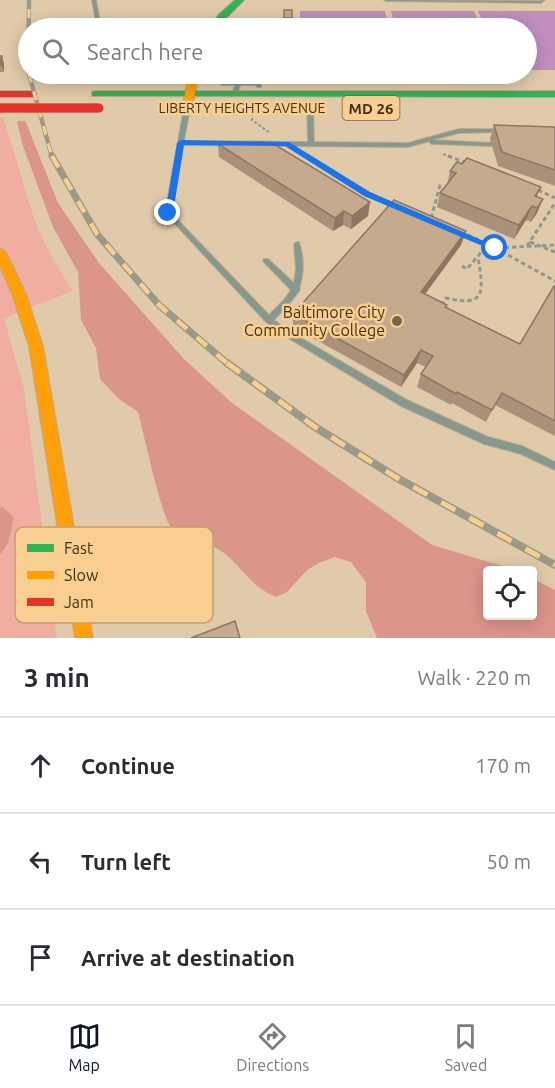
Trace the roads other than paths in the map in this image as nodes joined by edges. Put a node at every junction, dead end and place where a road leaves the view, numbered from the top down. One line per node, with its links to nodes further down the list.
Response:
1 (94, 0): 5 (lane)
2 (240, 0): 6 (main road)
3 (386, 0): 4 (lane)
4 (543, 0)
5 (97, 18)
6 (220, 18)
7 (192, 84): 13 (main road)
8 (228, 84): 13 (main road, LIBERTY HEIGHTS AVENUE / MD 26)
9 (248, 84): 11 (main road, LIBERTY HEIGHTS AVENUE / MD 26)
10 (259, 84): 11 (lane)
11 (259, 88): 14 (main road, LIBERTY HEIGHTS AVENUE / MD 26)
12 (0, 94): 13 (main road, LIBERTY HEIGHTS AVENUE / MD 26)
13 (190, 94): 17 (main road)
14 (555, 94)
15 (0, 108): 16 (main road, bridge)
16 (132, 108)
17 (182, 108): 18 (main road, LIBERTY HEIGHTS AVENUE); 24 (lane)
18 (206, 108)
19 (229, 108): 20 (main road, LIBERTY HEIGHTS AVENUE / MD 26)
20 (310, 108): 21 (main road, LIBERTY HEIGHTS AVENUE / MD 26); 25 (lane)
21 (545, 108)
22 (507, 130): 23 (lane)
23 (424, 142): 25 (lane); 26 (lane)
24 (181, 143): 25 (lane); 31 (lane)
25 (311, 144)
26 (491, 144)
27 (297, 244): 30 (lane)
28 (0, 252): 33 (main road)
29 (266, 261): 30 (lane)
30 (296, 290): 31 (lane)
31 (269, 320): 32 (lane)
32 (555, 466)
33 (66, 527)
34 (82, 623): 35 (main road)
35 (84, 638)

